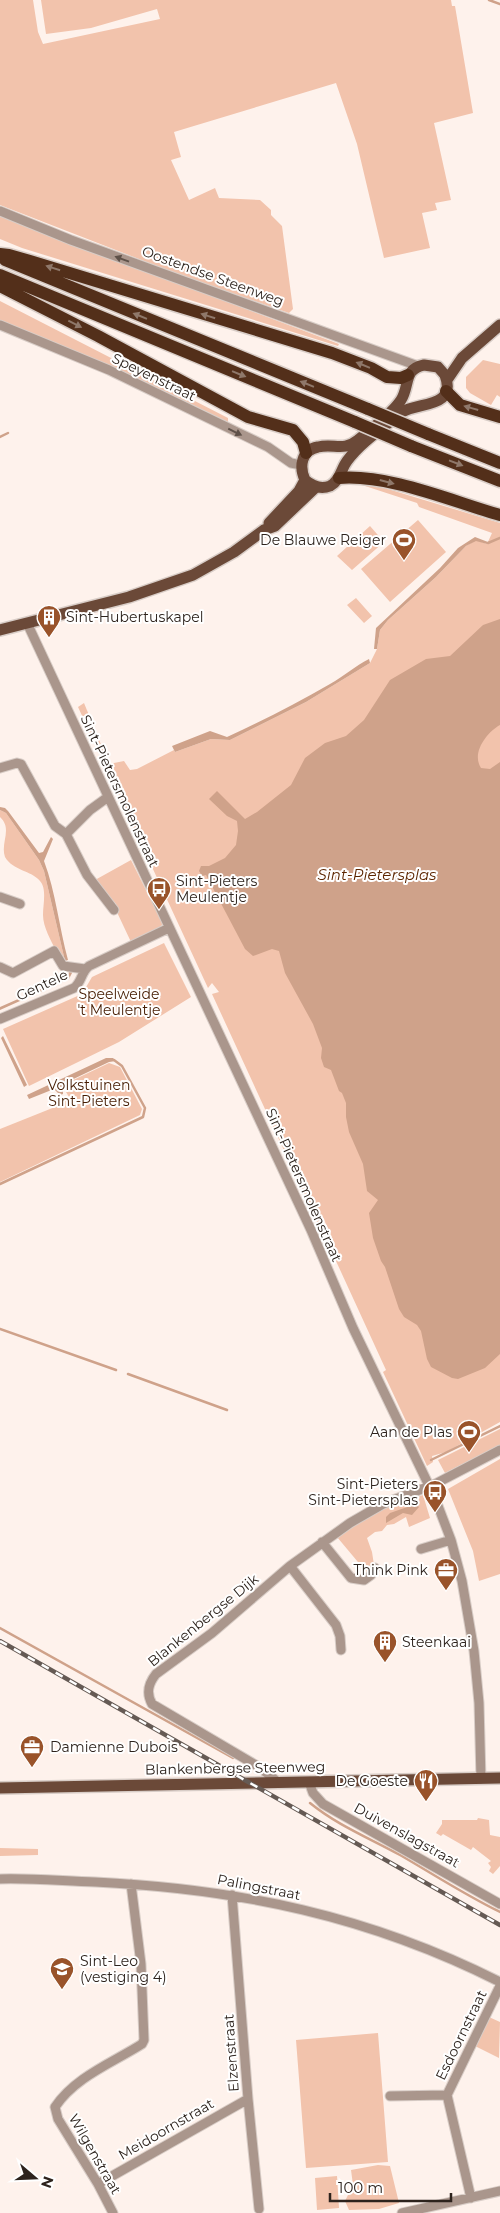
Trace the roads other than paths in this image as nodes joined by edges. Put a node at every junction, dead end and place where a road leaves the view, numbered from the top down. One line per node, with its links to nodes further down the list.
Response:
1 (0, 211): 9 (street, Oostendse Steenweg, one-way to 1)
2 (0, 254): 11 (highway, one-way to 2)
3 (0, 258): 15 (highway, one-way to 3, bridge)
4 (0, 275): 19 (highway, one-way to 19, bridge)
5 (0, 286): 14 (highway, one-way to 14)
6 (0, 325): 16 (street, Speyenstraat, one-way to 16)
7 (500, 325): 8 (main road, Oostendse Steenweg)
8 (462, 358): 10 (main road, Oostendse Steenweg); 12 (main road, Oostendse Steenweg)
9 (418, 366): 10 (main road, Oostendse Steenweg); 11 (main road)
10 (438, 367): 12 (main road)
11 (408, 375): 14 (main road)
12 (447, 386): 13 (highway, one-way to 12); 17 (main road, Oostendse Steenweg)
13 (500, 417)
14 (306, 453): 16 (main road)
15 (500, 463)
16 (296, 464): 18 (main road)
17 (339, 478): 20 (main road); 21 (highway, one-way to 21)
18 (305, 480): 20 (main road); 22 (main road)
19 (500, 481)
20 (316, 487): 22 (main road)
21 (500, 515)
22 (264, 530): 23 (main road)
23 (28, 623): 24 (main road); 26 (street, Sint-Pietersmolenstraat)
24 (0, 630)
25 (0, 768): 27 (street)
26 (108, 797): 27 (street); 31 (street, Sint-Pietersmolenstraat)
27 (66, 834): 30 (street)
28 (0, 897): 29 (street)
29 (20, 904)
30 (114, 910)
31 (169, 928): 33 (street, Gentele); 36 (street, Sint-Pietersmolenstraat)
32 (0, 967): 33 (street)
33 (85, 969): 34 (street, Gentele)
34 (0, 1019)
35 (500, 1450): 36 (street, Blankenbergse Dijk)
36 (428, 1486): 37 (street, Sint-Pietersmolenstraat); 38 (street, Blankenbergse Dijk)
37 (451, 1540): 39 (street); 44 (street, Sint-Pietersmolenstraat)
38 (322, 1542): 40 (street, Blankenbergse Dijk); 41 (street)
39 (421, 1549)
40 (290, 1566): 42 (street); 45 (street, Blankenbergse Dijk)
41 (375, 1568)
42 (341, 1650)
43 (500, 1778): 44 (main road, Blankenbergse Steenweg)
44 (481, 1779): 46 (main road, Blankenbergse Steenweg)
45 (278, 1782): 46 (main road, Blankenbergse Steenweg); 47 (main road, Blankenbergse Steenweg)
46 (309, 1782): 51 (street, Duivenslagstraat)
47 (0, 1788)
48 (0, 1879): 49 (street, Palingstraat)
49 (131, 1884): 50 (street, Palingstraat); 57 (street, Wilgenstraat)
50 (232, 1895): 52 (street, Palingstraat); 56 (street, Elzenstraat)
51 (500, 1904)
52 (500, 1982)
53 (500, 1986): 54 (street, Esdoornstraat)
54 (447, 2095): 55 (street, Esdoornstraat); 59 (street, Esdoornstraat)
55 (390, 2096)
56 (248, 2099): 57 (street, Meidoornstraat); 60 (street, Elzenstraat)
57 (98, 2184): 61 (street, Wilgenstraat)
58 (500, 2190): 59 (street)
59 (471, 2198): 62 (street)
60 (259, 2212)
61 (113, 2213)
62 (402, 2213)

